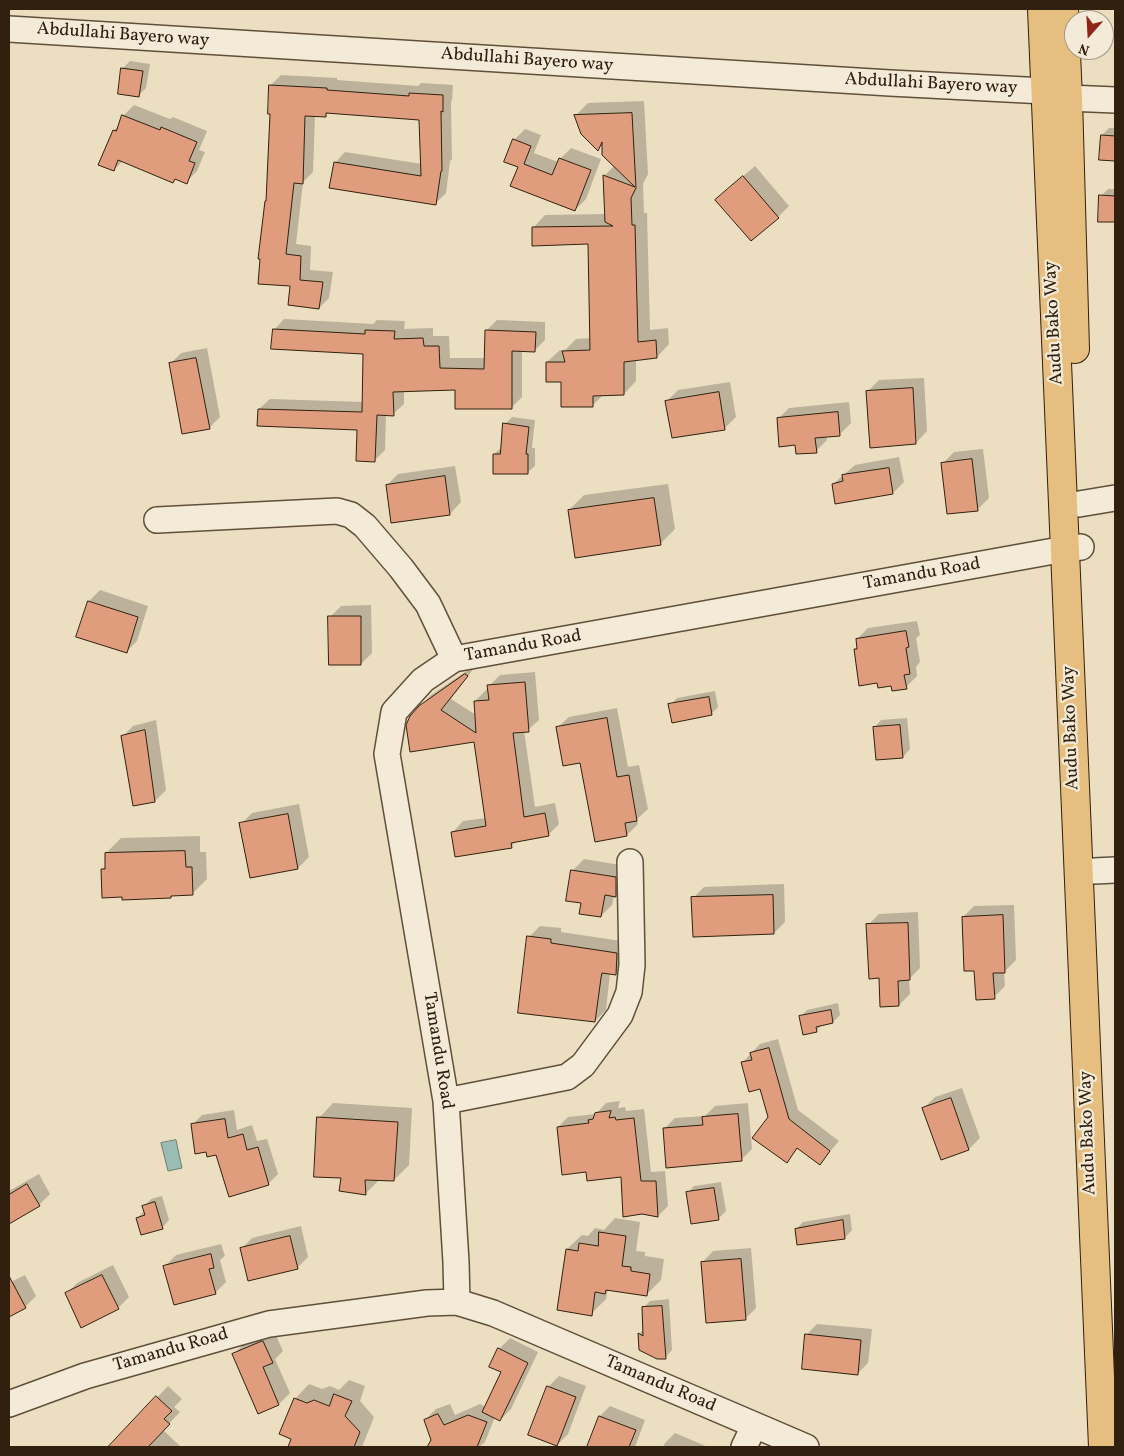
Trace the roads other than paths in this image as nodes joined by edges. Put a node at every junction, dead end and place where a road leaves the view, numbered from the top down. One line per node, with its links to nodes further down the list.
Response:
1 (1042, 9): 4 (main road, Audu Bako Way)
2 (1064, 9): 4 (main road, Audu Bako Way)
3 (9, 28): 4 (street, Abdullahi Bayero way)
4 (1057, 94): 5 (street, Abdullahi Bayero way); 7 (main road, Audu Bako Way); 9 (main road, Audu Bako Way)
5 (1115, 100)
6 (1115, 498): 7 (street)
7 (1079, 504): 9 (main road, Audu Bako Way)
8 (157, 520): 10 (street)
9 (1073, 548): 10 (street, Tamandu Road); 12 (main road, Audu Bako Way); 19 (main road, Audu Bako Way)
10 (454, 660): 13 (street, Tamandu Road)
11 (630, 862): 13 (street)
12 (1105, 871): 15 (main road, Audu Bako Way)
13 (446, 1101): 14 (street, Tamandu Road)
14 (457, 1302): 16 (street, Tamandu Road); 17 (street, Tamandu Road)
15 (1115, 1380)
16 (9, 1404)
17 (749, 1437): 18 (street, Tamandu Road)
18 (806, 1447)
19 (1103, 1447)

